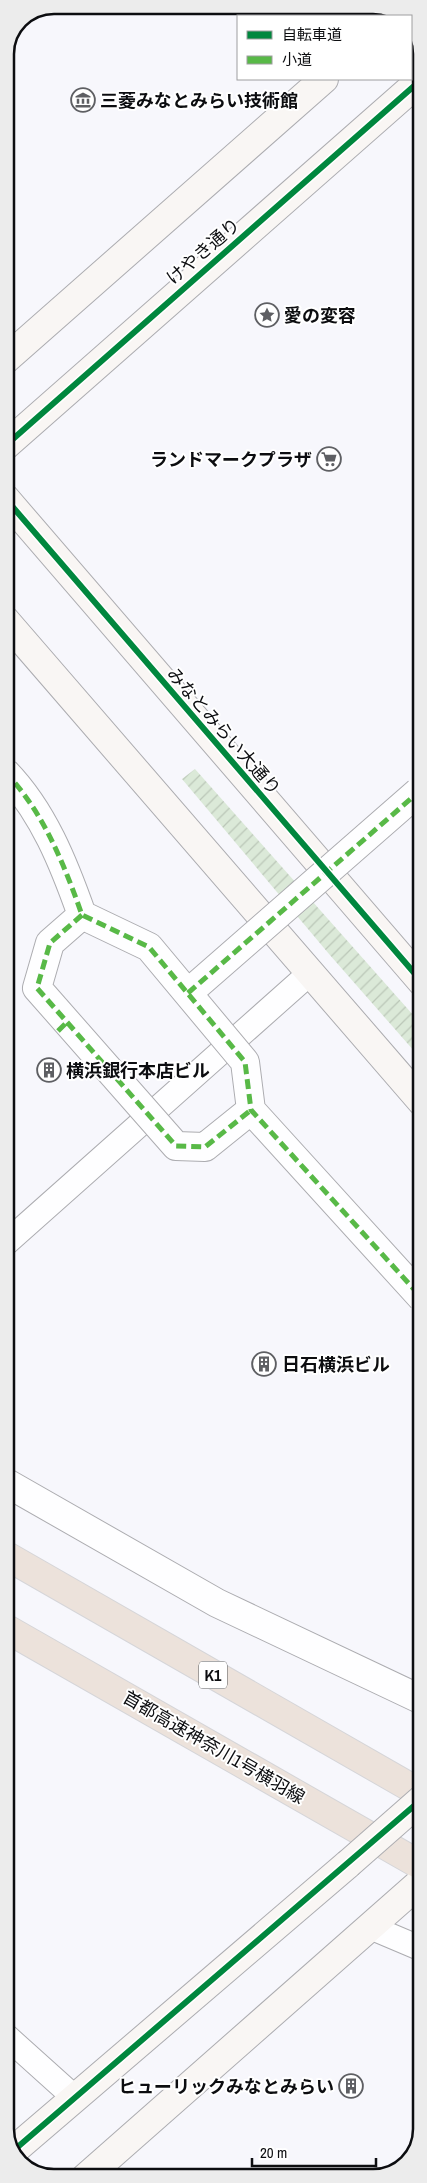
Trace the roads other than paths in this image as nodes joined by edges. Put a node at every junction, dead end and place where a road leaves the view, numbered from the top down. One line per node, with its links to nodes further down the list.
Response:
1 (323, 80): 3 (street)
2 (413, 87): 4 (street, けやき通り)
3 (14, 352)
4 (14, 438)
5 (14, 508): 10 (street, みなとみらい大通り)
6 (14, 630): 11 (street)
7 (14, 785): 9 (street, bridge)
8 (413, 796): 12 (street, bridge)
9 (82, 915): 12 (street, bridge); 14 (street, bridge)
10 (413, 972)
11 (310, 973): 13 (street); 15 (lane)
12 (188, 993): 14 (street, bridge)
13 (413, 1092)
14 (251, 1110): 16 (street, bridge)
15 (14, 1236)
16 (413, 1288)
17 (14, 1487): 20 (street)
18 (14, 1560): 21 (highway, K1)
19 (14, 1633): 23 (highway, 首都高速神奈川1号横羽線)
20 (413, 1696)
21 (413, 1789)
22 (413, 1806): 28 (street, bridge)
23 (413, 1861)
24 (413, 1889): 25 (street)
25 (370, 1927): 26 (lane); 30 (street)
26 (413, 1945)
27 (14, 2043): 28 (lane)
28 (74, 2098): 29 (street)
29 (18, 2147)
30 (96, 2169)

